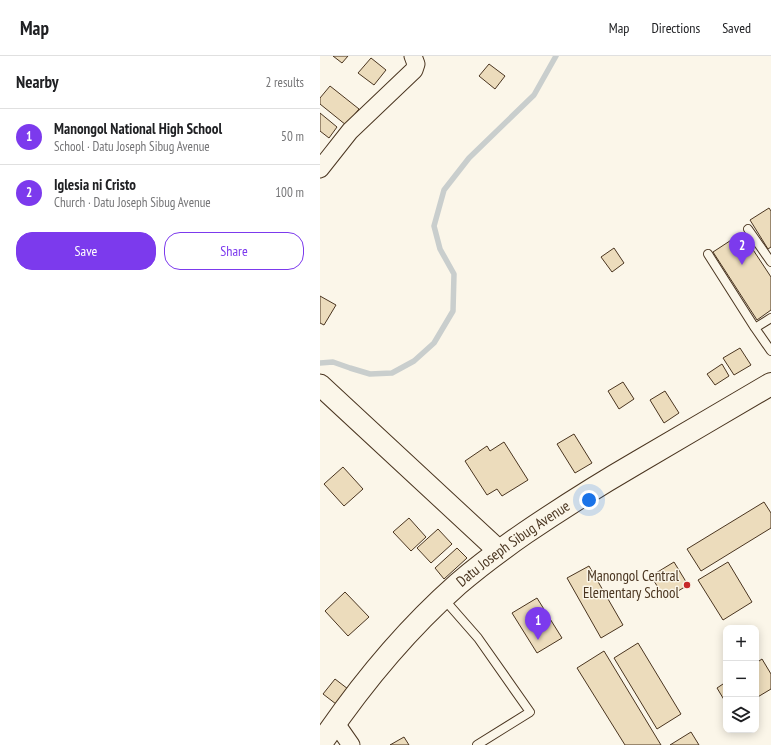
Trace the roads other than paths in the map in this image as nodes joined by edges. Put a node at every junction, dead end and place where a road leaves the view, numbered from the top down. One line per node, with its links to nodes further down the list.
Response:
1 (413, 56): 2 (street)
2 (320, 169)
3 (748, 229): 5 (lane)
4 (708, 254): 7 (lane)
5 (771, 262)
6 (771, 318): 7 (lane)
7 (755, 328): 8 (lane)
8 (771, 351)
9 (771, 384): 11 (main road, Datu Joseph Sibug Avenue)
10 (320, 385): 11 (street)
11 (499, 551): 12 (main road, Datu Joseph Sibug Avenue)
12 (443, 598): 13 (main road, Datu Joseph Sibug Avenue); 16 (lane)
13 (336, 722): 14 (main road, Datu Joseph Sibug Avenue); 15 (street)
14 (320, 745)
15 (351, 745)
16 (477, 745)

